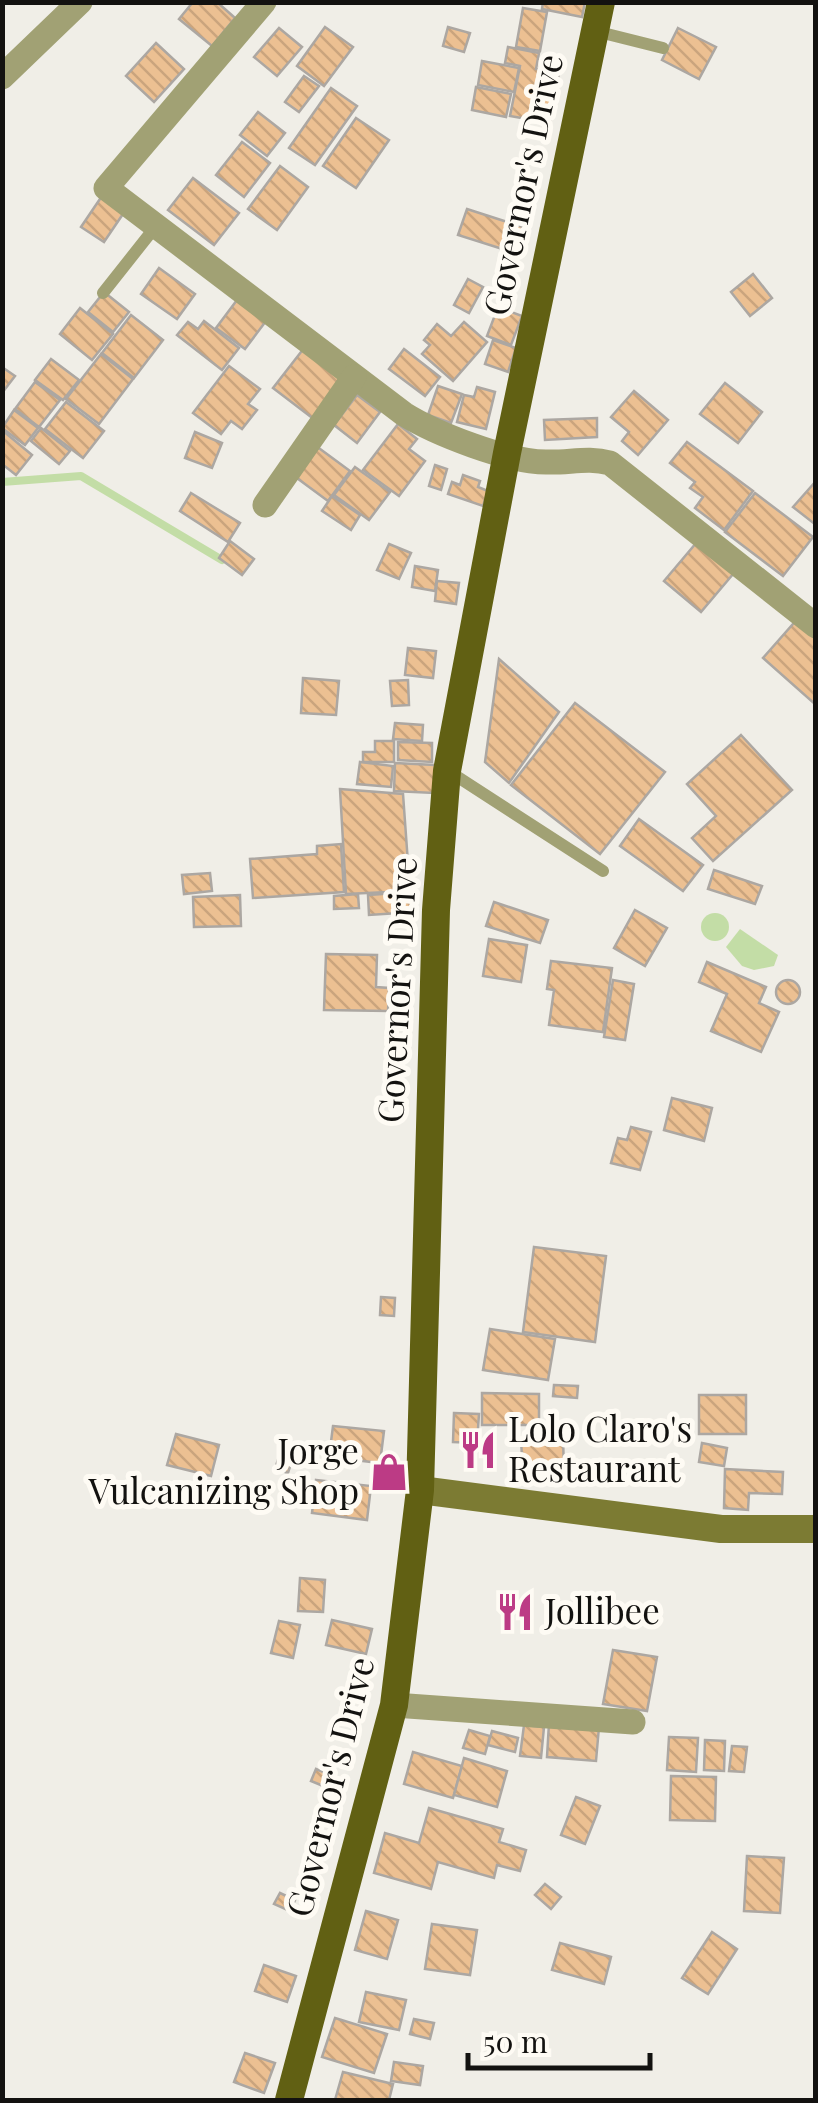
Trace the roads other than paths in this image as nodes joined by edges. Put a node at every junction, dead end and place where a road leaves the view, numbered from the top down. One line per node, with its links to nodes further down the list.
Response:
1 (80, 2): 6 (street)
2 (264, 2): 7 (street)
3 (601, 2): 4 (main road, Governor's Drive)
4 (594, 32): 5 (lane); 10 (main road, Governor's Drive)
5 (664, 48)
6 (2, 77)
7 (156, 226): 8 (lane); 9 (street)
8 (103, 293)
9 (354, 377): 10 (street); 11 (street)
10 (507, 453): 12 (street); 13 (main road, Governor's Drive)
11 (266, 505)
12 (816, 626)
13 (448, 771): 14 (lane); 15 (main road, Governor's Drive)
14 (603, 872)
15 (420, 1490): 16 (main road); 17 (main road, Governor's Drive)
16 (816, 1529)
17 (394, 1704): 18 (street); 19 (main road, Governor's Drive)
18 (633, 1722)
19 (289, 2100)

